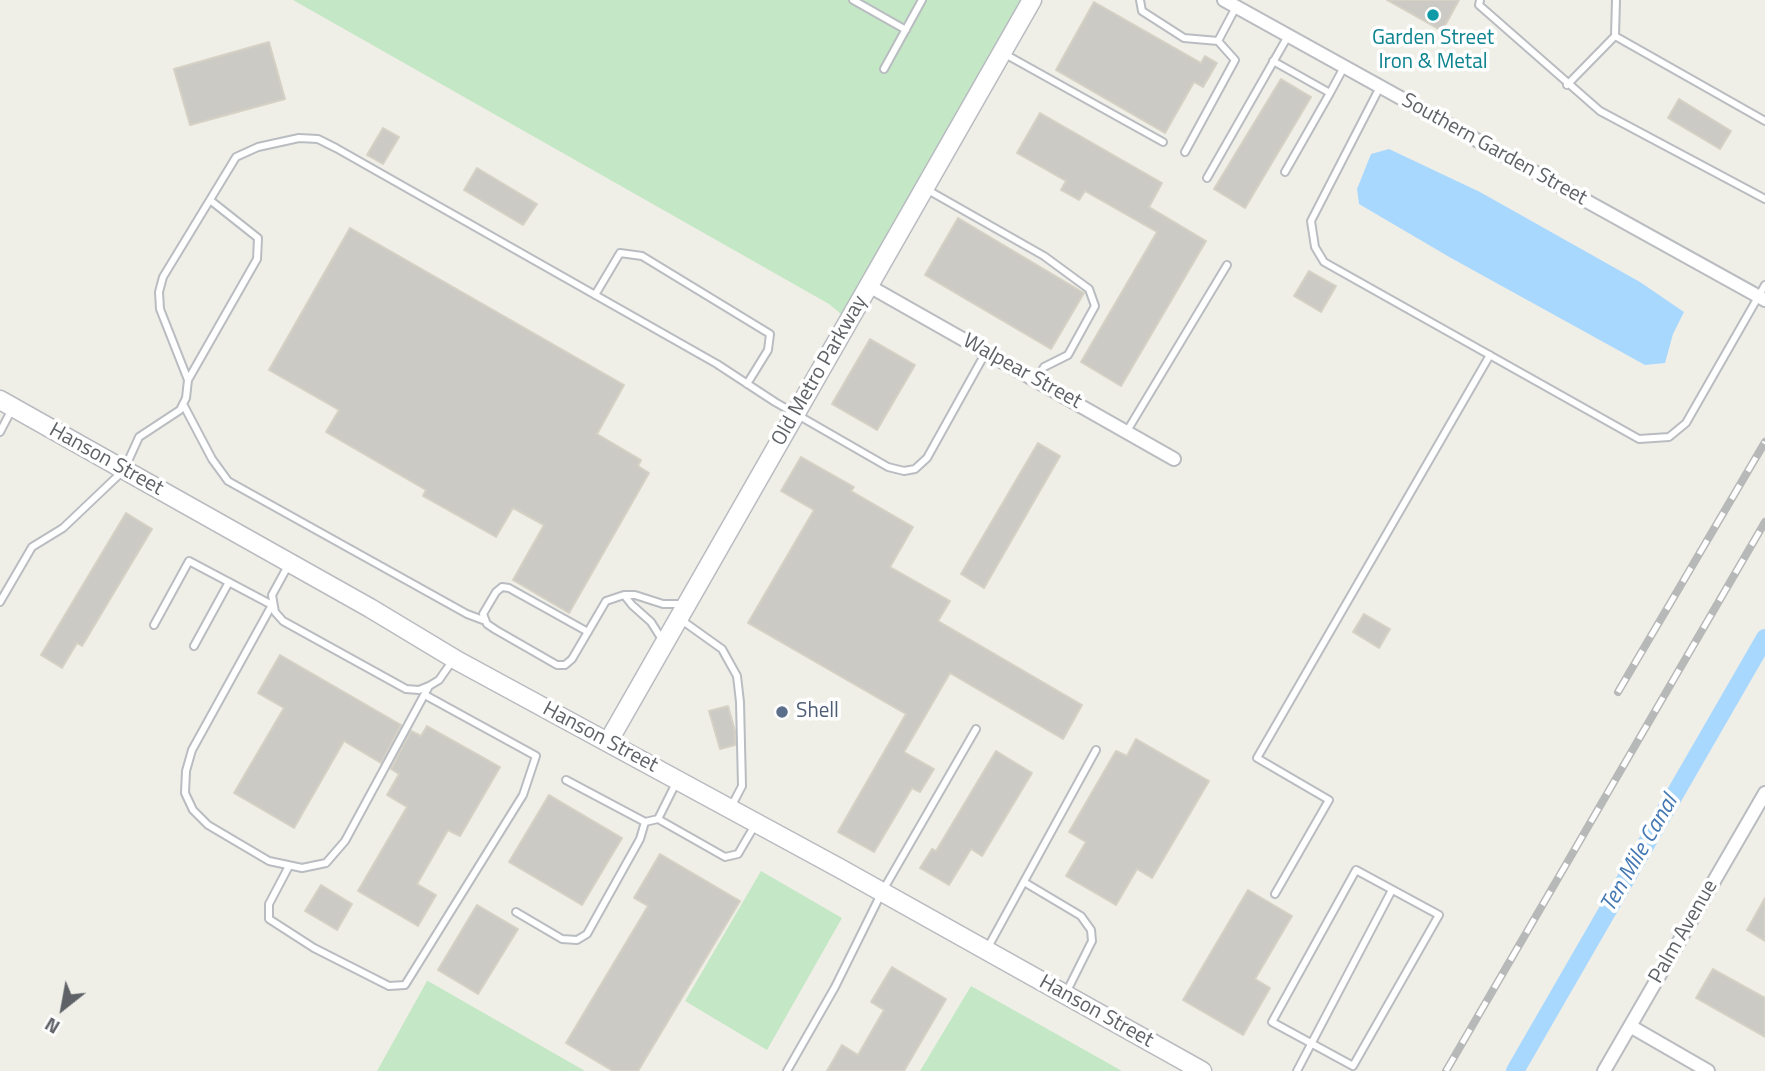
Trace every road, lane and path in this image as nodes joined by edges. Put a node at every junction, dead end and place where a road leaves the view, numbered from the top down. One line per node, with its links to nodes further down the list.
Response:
1 (853, 0): 9 (lane)
2 (922, 0): 9 (lane)
3 (1032, 0): 13 (street, Old Metro Parkway)
4 (1140, 0): 12 (lane)
5 (1224, 0): 8 (street, Southern Garden Street)
6 (1480, 0): 17 (lane)
7 (1616, 0): 11 (lane)
8 (1236, 7): 10 (street, Southern Garden Street); 12 (lane)
9 (906, 30): 16 (lane)
10 (1288, 36): 14 (lane); 15 (street, Southern Garden Street)
11 (1615, 36): 17 (lane); 20 (lane)
12 (1218, 41): 22 (lane)
13 (1002, 53): 21 (lane); 25 (street, Old Metro Parkway)
14 (1273, 61): 19 (lane); 24 (lane)
15 (1344, 67): 18 (street, Southern Garden Street); 19 (lane)
16 (884, 69)
17 (1567, 85): 26 (lane)
18 (1380, 87): 30 (street, Southern Garden Street); 33 (lane)
19 (1330, 93): 23 (lane)
20 (1765, 121)
21 (1163, 142)
22 (1185, 152)
23 (1285, 172)
24 (1208, 178)
25 (924, 188): 29 (street, Old Metro Parkway); 35 (lane)
26 (1765, 199)
27 (210, 200): 31 (lane); 34 (lane); 34 (lane)
28 (1227, 265): 40 (lane)
29 (869, 286): 32 (street, Walpear Street); 39 (street, Old Metro Parkway)
30 (1763, 294): 33 (lane)
31 (595, 295): 36 (lane); 36 (lane)
32 (986, 352): 35 (street, Walpear Street); 39 (lane)
33 (1490, 355): 73 (lane)
34 (188, 380): 38 (lane)
35 (1036, 380): 40 (street, Walpear Street)
36 (747, 384): 39 (lane)
37 (6, 404): 41 (lane); 43 (street, Hanson Street)
38 (183, 404): 43 (lane); 50 (lane)
39 (795, 413): 49 (street, Old Metro Parkway)
40 (1127, 431): 42 (street, Walpear Street)
41 (0, 432)
42 (1174, 459)
43 (124, 470): 44 (street, Hanson Street); 47 (lane)
44 (289, 563): 48 (lane); 55 (street, Hanson Street)
45 (229, 582): 48 (lane); 51 (lane); 54 (lane)
46 (624, 594): 49 (lane); 52 (lane); 53 (lane)
47 (0, 602)
48 (272, 605): 56 (lane); 69 (lane)
49 (682, 611): 53 (street, Old Metro Parkway); 64 (lane)
50 (484, 620): 52 (lane); 52 (lane)
51 (154, 625)
52 (588, 632)
53 (664, 643): 59 (street, Old Metro Parkway)
54 (194, 646)
55 (454, 659): 56 (lane); 59 (street, Hanson Street)
56 (429, 686): 57 (lane)
57 (425, 695): 69 (lane); 69 (lane)
58 (976, 729): 72 (lane)
59 (608, 742): 62 (street, Hanson Street)
60 (1096, 750): 70 (lane)
61 (566, 780): 67 (lane)
62 (678, 780): 64 (street, Hanson Street); 66 (lane)
63 (1765, 793): 65 (street, Palm Avenue)
64 (730, 809): 68 (street, Hanson Street)
65 (1759, 817): 77 (street, Palm Avenue)
66 (658, 819): 67 (lane); 68 (lane)
67 (645, 822): 74 (lane)
68 (757, 823): 72 (street, Hanson Street)
69 (289, 866)
70 (1024, 882): 75 (lane); 76 (lane)
71 (1392, 890): 78 (lane); 78 (lane); 78 (lane)
72 (882, 892): 75 (street, Hanson Street); 79 (lane)
73 (1275, 894)
74 (516, 912)
75 (986, 951): 76 (street, Hanson Street)
76 (1065, 995): 80 (street, Hanson Street)
77 (1630, 1026): 82 (street, Palm Avenue); 83 (street)
78 (1311, 1043): 81 (lane)
79 (787, 1071)
80 (1202, 1071)
81 (1297, 1071)
82 (1604, 1071)
83 (1708, 1071)

